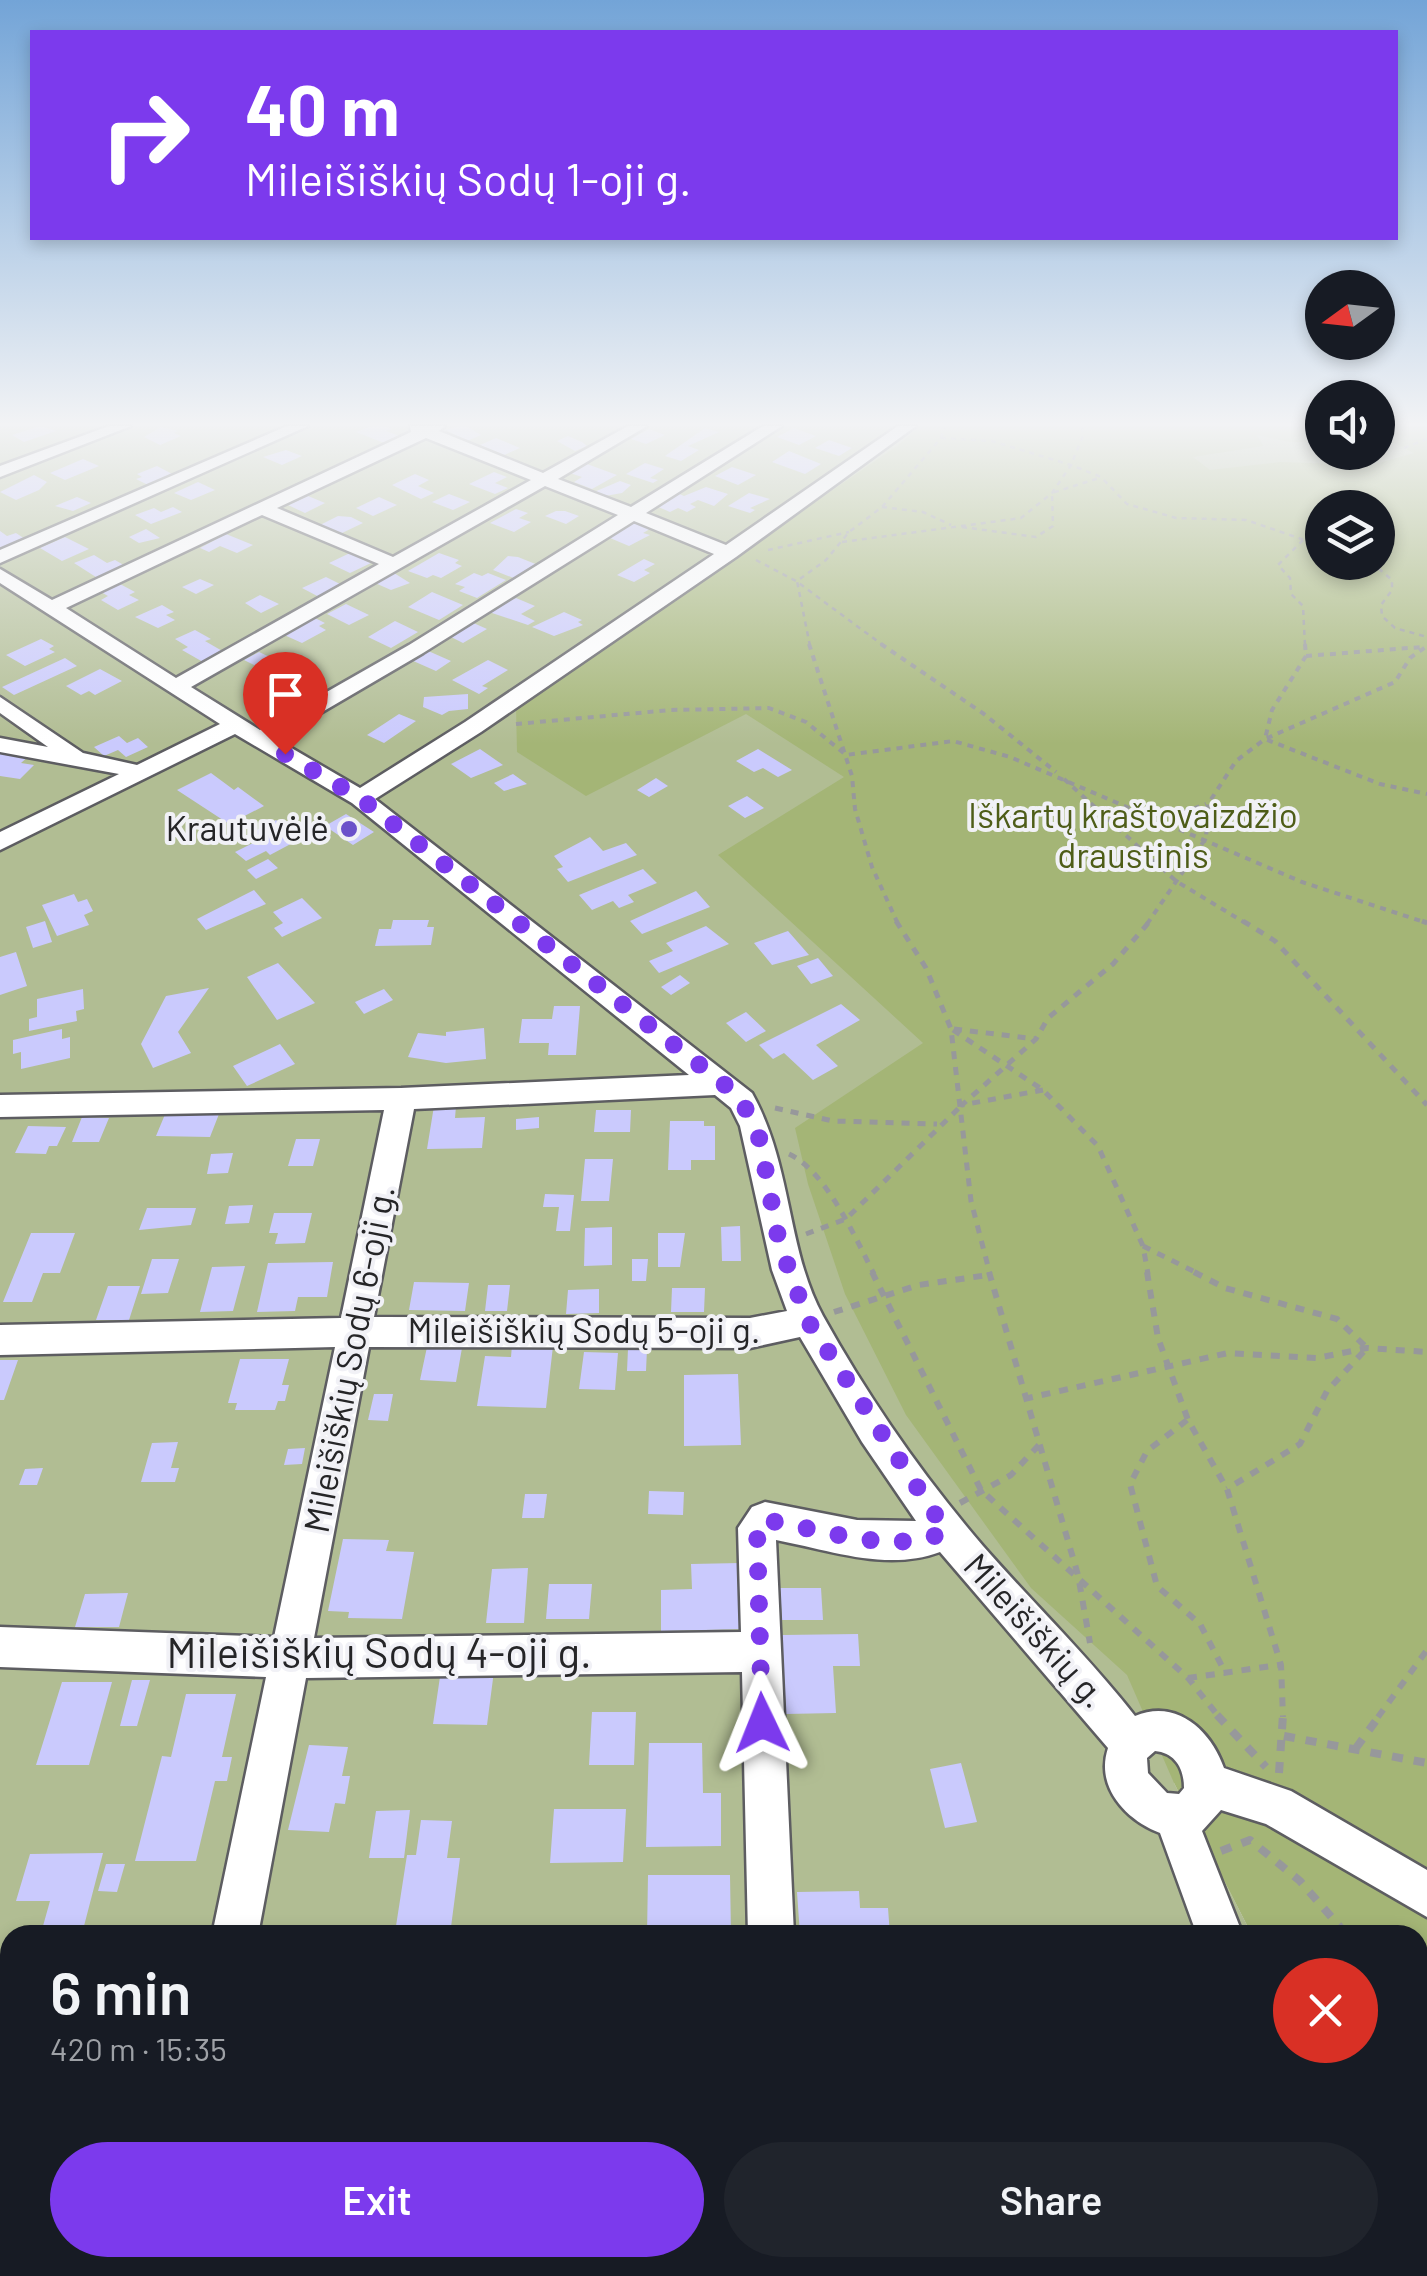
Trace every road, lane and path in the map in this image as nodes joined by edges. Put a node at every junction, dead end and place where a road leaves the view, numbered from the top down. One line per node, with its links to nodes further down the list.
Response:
1 (57, 532): 16 (street)
2 (211, 532): 21 (street)
3 (319, 532): 17 (street)
4 (450, 532): 17 (street)
5 (602, 532): 28 (street)
6 (676, 532): 15 (street)
7 (761, 532): 15 (street)
8 (849, 532): 14 (path); 15 (path)
9 (912, 532): 14 (path)
10 (986, 532): 11 (path)
11 (1044, 532)
12 (1281, 532): 13 (path)
13 (1303, 540): 24 (path)
14 (842, 542): 20 (path)
15 (732, 553): 20 (path); 27 (street)
16 (0, 557)
17 (394, 564): 25 (street)
18 (0, 575): 21 (street, Mileišiškių g.)
19 (1392, 580): 22 (path)
20 (796, 581): 31 (path); 34 (path)
21 (50, 608): 25 (street, Mileišiškių g.)
22 (1427, 637)
23 (1425, 646): 24 (path); 29 (path)
24 (1306, 656): 29 (path)
25 (175, 687): 28 (street, Mileišiškių g.)
26 (0, 704): 32 (street)
27 (473, 727): 31 (path); 36 (street)
28 (248, 732): 33 (street); 36 (street, Mileišiškių g.)
29 (1265, 739): 35 (path); 37 (path)
30 (0, 745): 32 (street)
31 (846, 755): 34 (path); 43 (path)
32 (80, 759): 33 (street)
33 (141, 774): 40 (street)
34 (1060, 776): 38 (path); 41 (path)
35 (1427, 794)
36 (360, 798): 47 (street, Mileišiškių g.)
37 (1208, 804): 38 (path); 39 (path)
38 (1157, 822): 39 (path)
39 (1206, 838): 41 (path); 42 (path)
40 (0, 842)
41 (1176, 882): 44 (path); 50 (path)
42 (1427, 923)
43 (951, 1028): 44 (path); 45 (path); 49 (path)
44 (1036, 1039): 45 (path)
45 (1004, 1065): 46 (path); 49 (path)
46 (1043, 1090): 49 (path); 56 (path)
47 (733, 1092): 48 (street); 52 (path); 53 (street, Mileišiškių g.)
48 (401, 1099): 51 (street); 60 (street, Mileišiškių Sodų 6-oji g.)
49 (962, 1104): 52 (path); 57 (path)
50 (1427, 1104)
51 (0, 1106)
52 (939, 1124): 54 (path)
53 (760, 1140): 54 (path); 55 (street, Mileišiškių g.)
54 (846, 1219): 55 (path); 58 (path)
55 (779, 1242): 59 (street, Mileišiškių g.)
56 (1143, 1246): 62 (path); 64 (path)
57 (989, 1274): 58 (path); 65 (path)
58 (882, 1296): 59 (path); 69 (path)
59 (808, 1321): 60 (street, Mileišiškių Sodų 5-oji g.); 70 (street, Mileišiškių g.)
60 (355, 1332): 61 (street, Mileišiškių Sodų 5-oji g.); 76 (street, Mileišiškių Sodų 6-oji g.)
61 (0, 1340)
62 (1367, 1348): 63 (path); 64 (path); 68 (path)
63 (1427, 1352)
64 (1170, 1365): 65 (path); 66 (path)
65 (1024, 1399): 67 (path)
66 (1188, 1420): 68 (path); 78 (path)
67 (1039, 1445): 69 (path); 71 (path)
68 (1227, 1489): 77 (path)
69 (982, 1490): 70 (path); 71 (path)
70 (941, 1524): 75 (street); 81 (street, Mileišiškių g.)
71 (1078, 1576): 73 (path); 79 (path)
72 (0, 1647): 76 (street, Mileišiškių Sodų 4-oji g.)
73 (1091, 1648)
74 (1427, 1650): 82 (path)
75 (759, 1652): 76 (street, Mileišiškių Sodų 4-oji g.); 89 (street)
76 (291, 1658): 88 (street, Mileišiškių Sodų 6-oji g.)
77 (1281, 1665): 78 (path); 80 (path)
78 (1226, 1674): 79 (path)
79 (1188, 1678): 80 (path)
80 (1284, 1736): 82 (path)
81 (1130, 1744): 84 (street); 85 (street)
82 (1356, 1748): 83 (path)
83 (1427, 1763)
84 (1207, 1784): 85 (street); 87 (street)
85 (1176, 1818): 86 (street)
86 (1192, 1862): 90 (street); 91 (path)
87 (1427, 1895)
88 (237, 1925)
89 (771, 1925)
90 (1216, 1925)
91 (1338, 1925)

